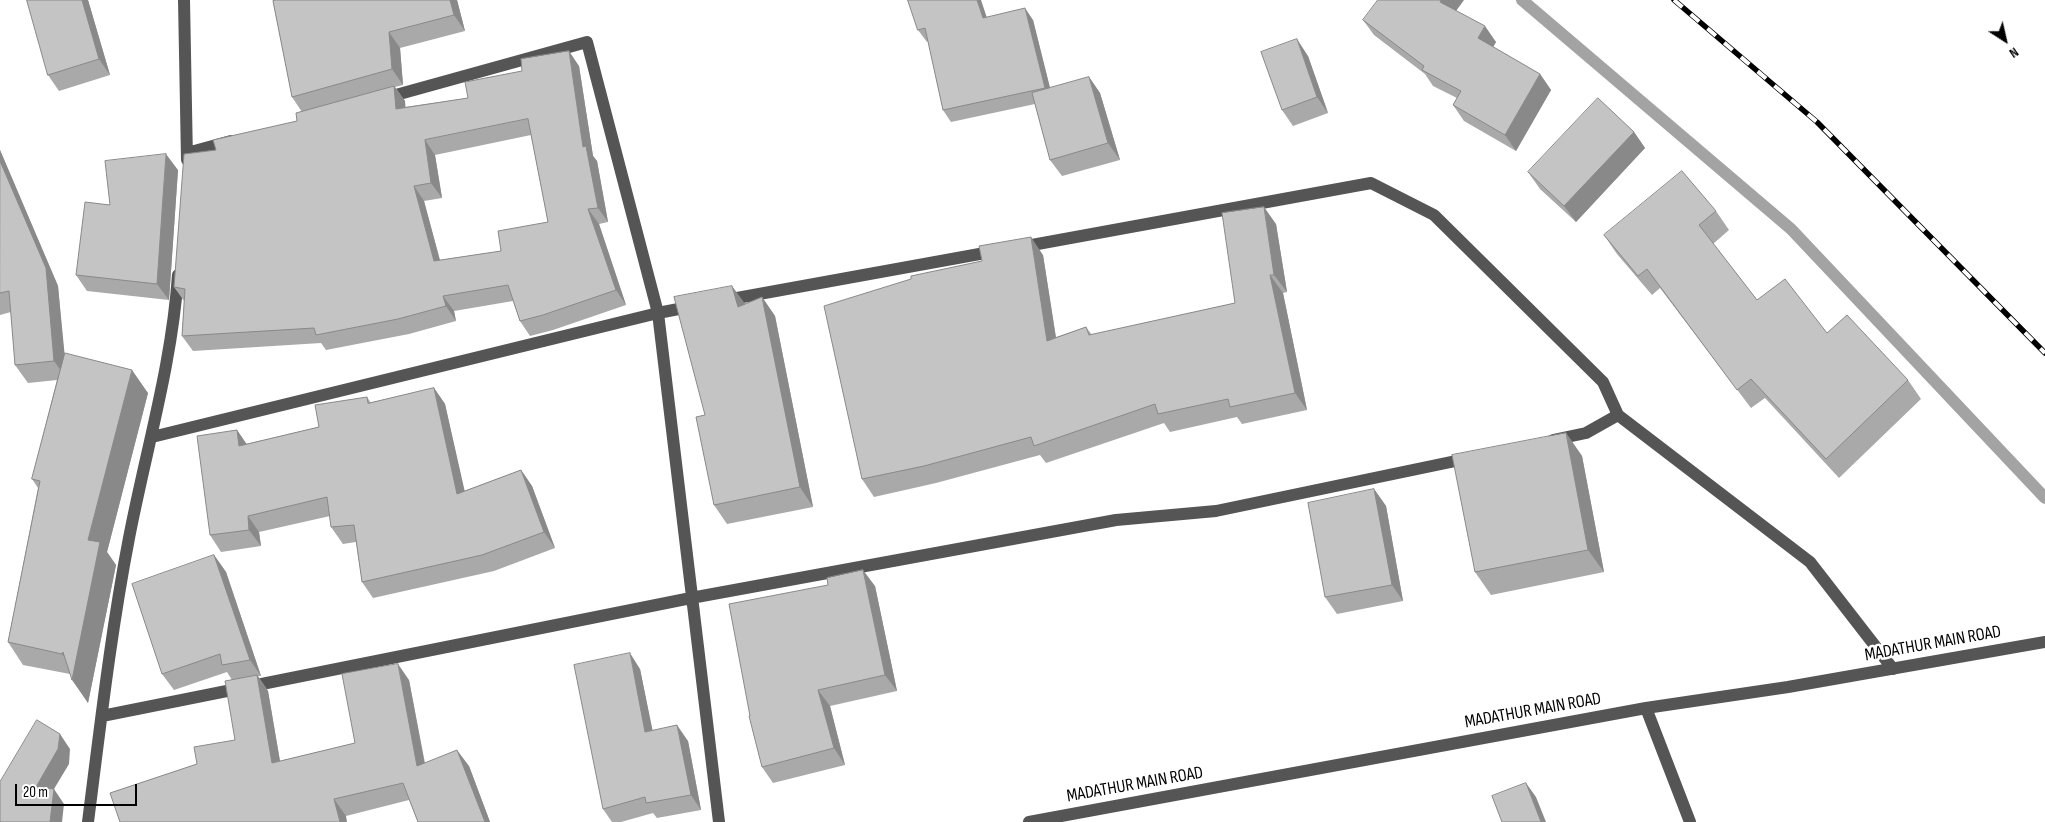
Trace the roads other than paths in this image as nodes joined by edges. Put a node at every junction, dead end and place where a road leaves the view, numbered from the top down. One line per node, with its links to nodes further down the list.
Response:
1 (184, 0): 4 (street)
2 (377, 100): 7 (street)
3 (244, 137): 4 (street)
4 (187, 153): 5 (street)
5 (186, 173)
6 (179, 262): 9 (street)
7 (658, 313): 8 (street); 9 (street); 12 (street)
8 (1618, 415): 10 (street); 14 (street)
9 (152, 437): 16 (street)
10 (1538, 443)
11 (1479, 456): 12 (street)
12 (691, 598): 16 (street); 18 (street)
13 (2045, 642): 14 (street, MADATHUR MAIN ROAD)
14 (1893, 669): 15 (street, MADATHUR MAIN ROAD)
15 (1646, 708): 19 (street, MADATHUR MAIN ROAD); 20 (street)
16 (102, 716): 17 (street)
17 (88, 822)
18 (719, 822)
19 (1029, 822)
20 (1690, 822)

